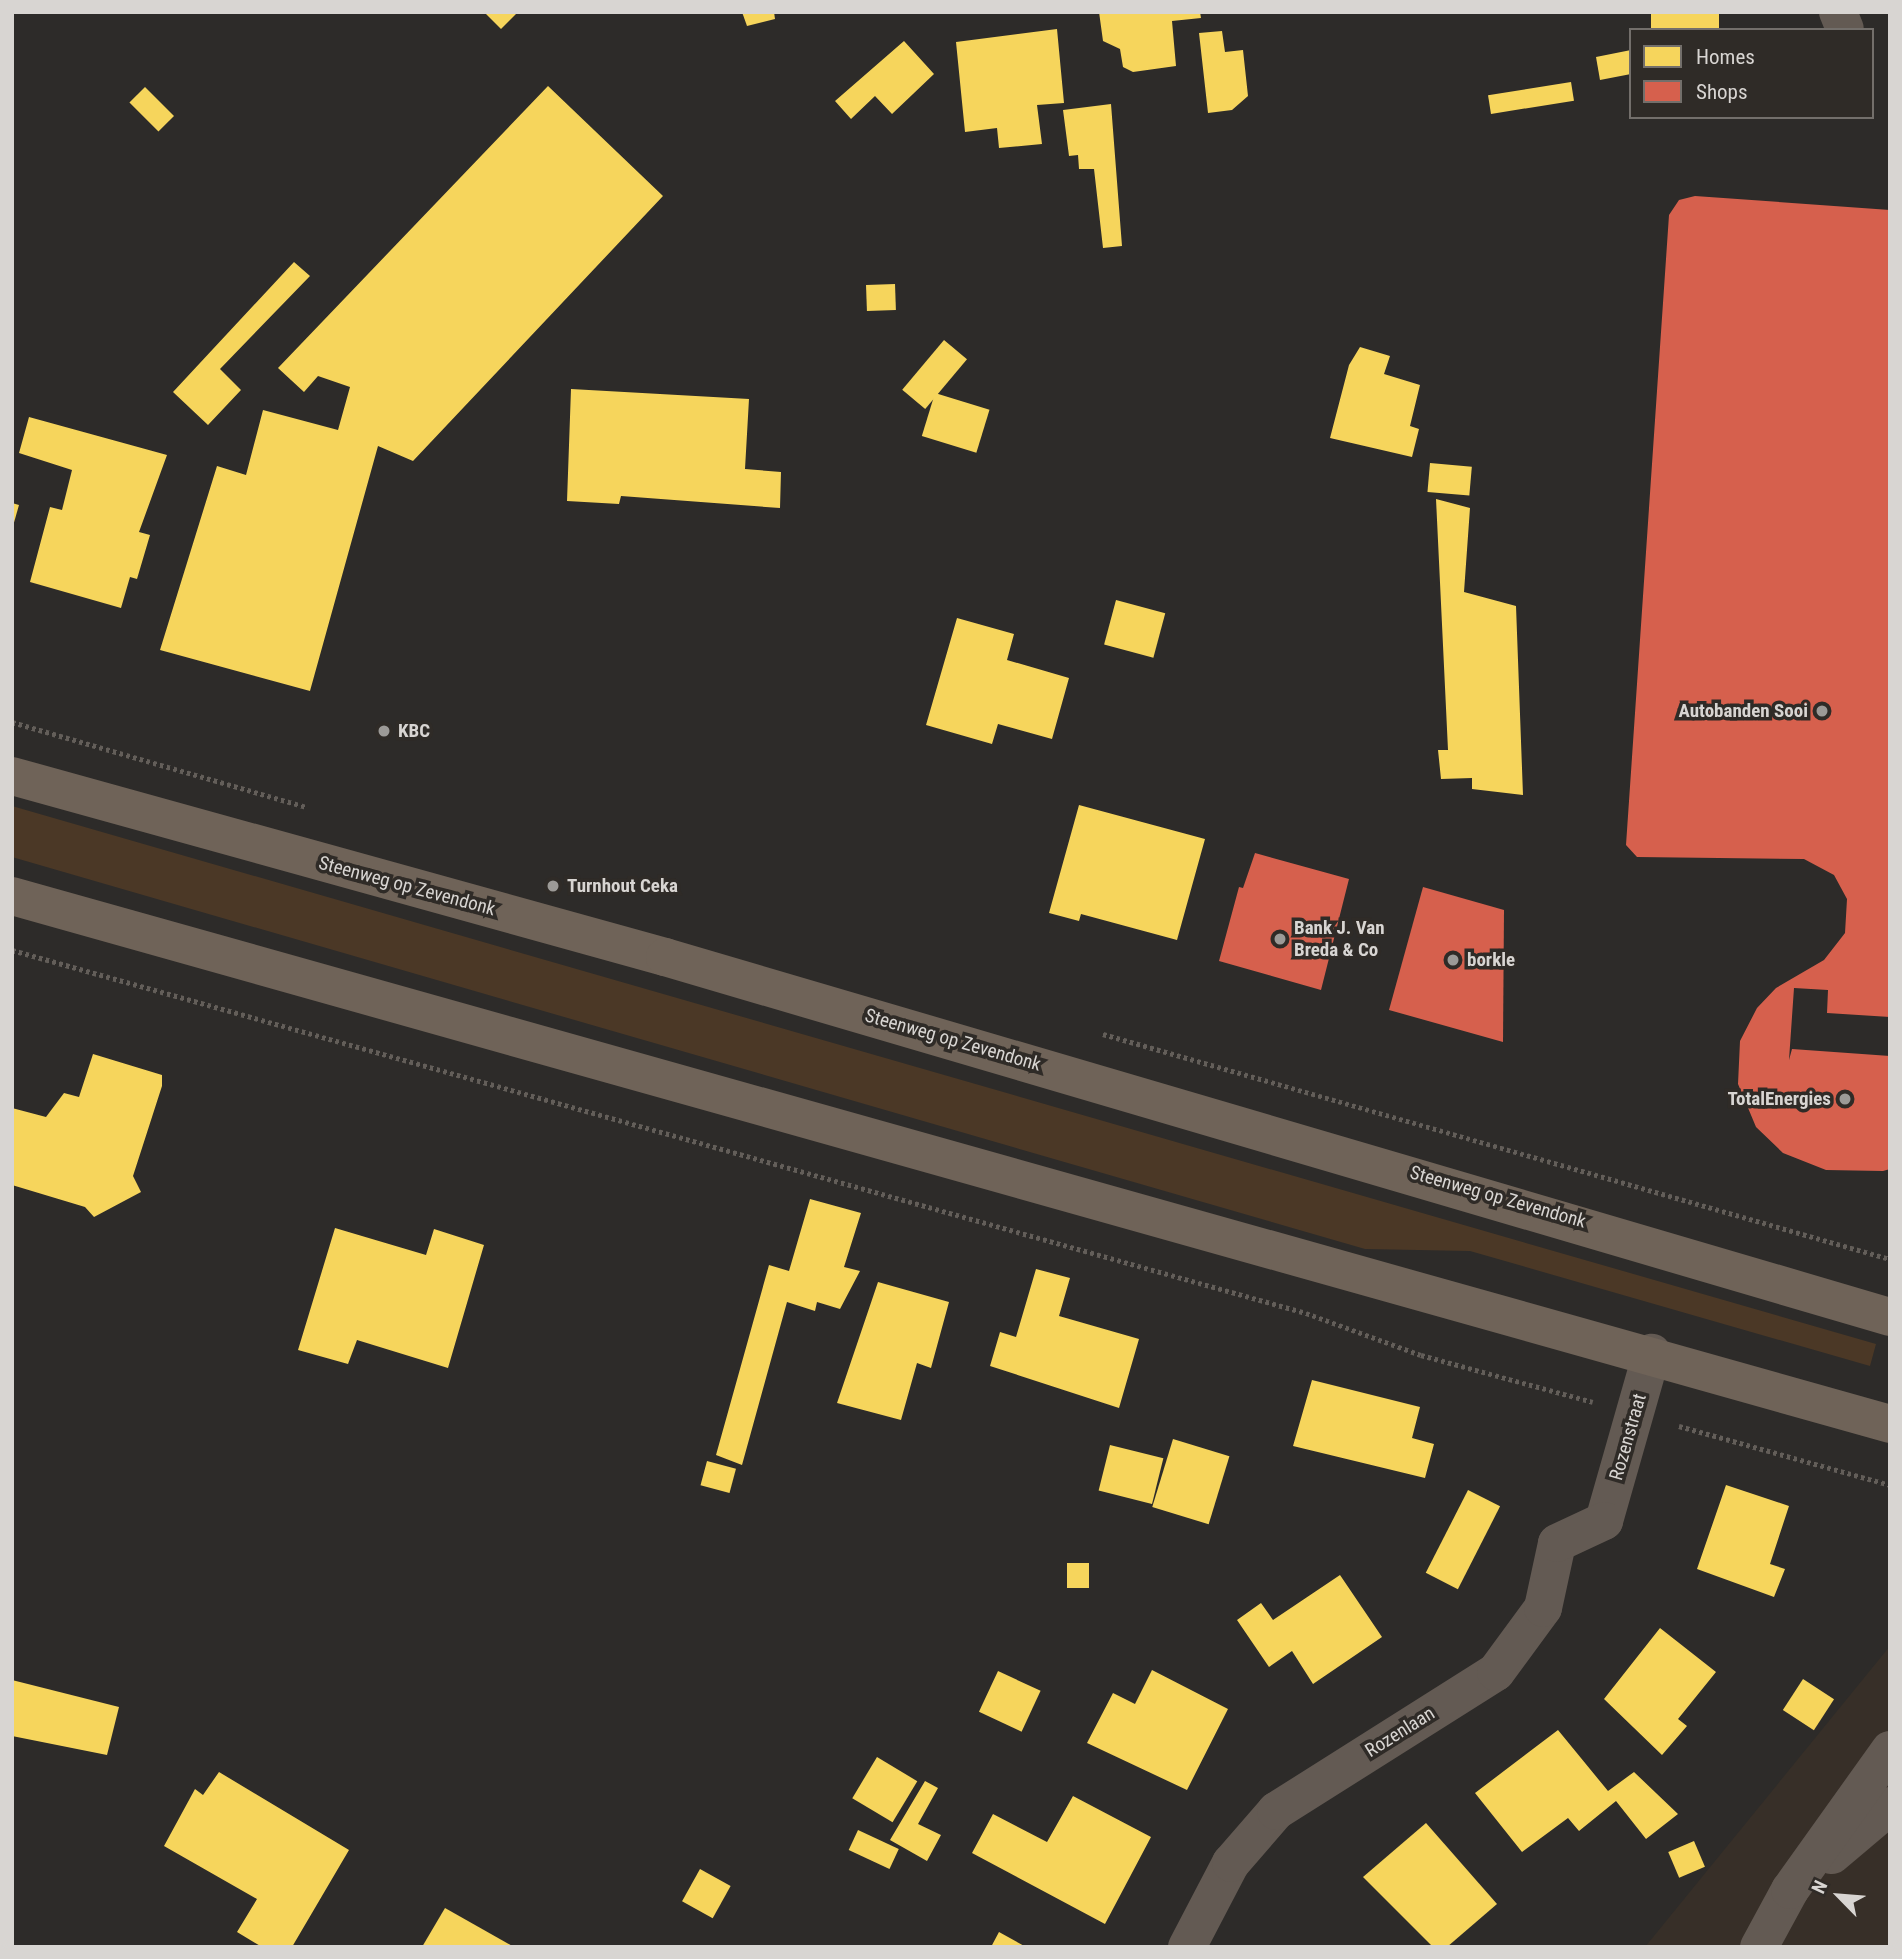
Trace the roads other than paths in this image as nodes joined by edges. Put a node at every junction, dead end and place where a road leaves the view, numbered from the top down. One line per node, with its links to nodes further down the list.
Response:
1 (12, 776): 3 (main road, Steenweg op Zevendonk)
2 (12, 896): 4 (main road)
3 (1890, 1317)
4 (1652, 1353): 5 (main road); 6 (street, Rozenstraat)
5 (1890, 1424)
6 (1604, 1521): 10 (street, Rozenlaan)
7 (1890, 1751): 9 (street)
8 (1890, 1806): 9 (street)
9 (1790, 1890): 11 (street)
10 (1187, 1947)
11 (1759, 1947)

